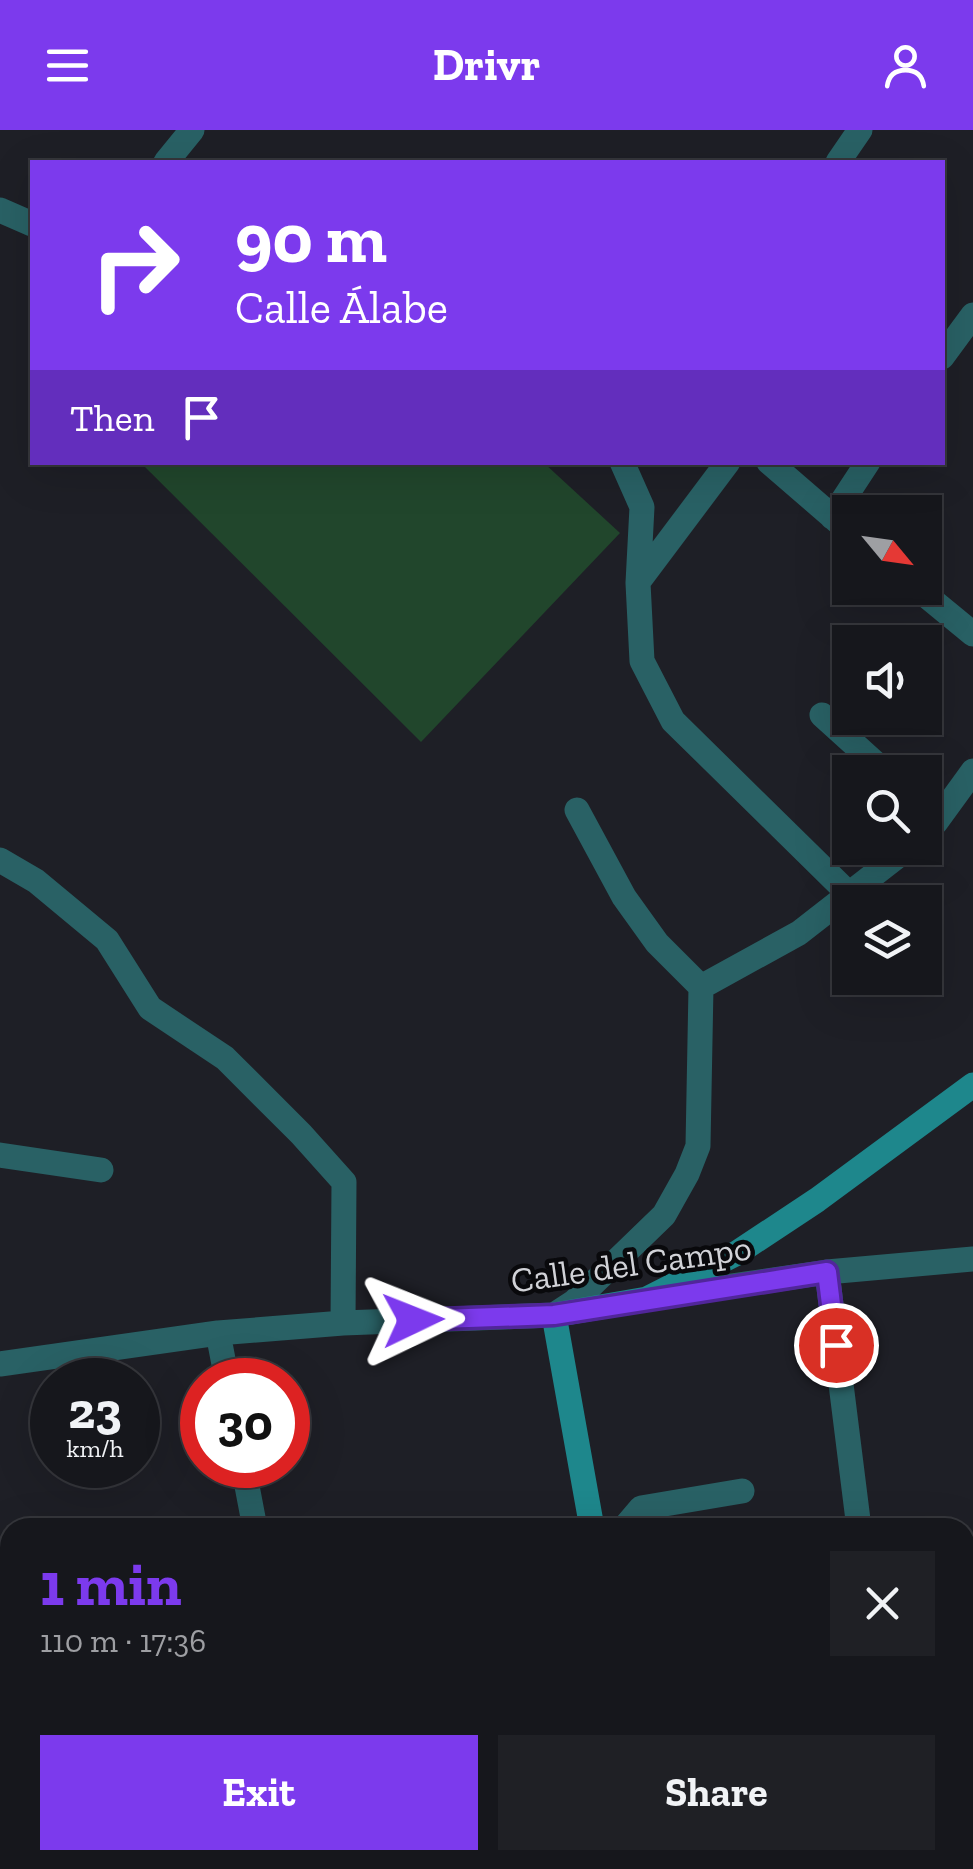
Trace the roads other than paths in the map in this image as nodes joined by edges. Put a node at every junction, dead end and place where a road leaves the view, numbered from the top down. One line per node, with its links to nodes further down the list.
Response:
1 (192, 130): 3 (street)
2 (860, 130): 4 (street)
3 (168, 160)
4 (839, 160)
5 (0, 210): 6 (street)
6 (30, 223)
7 (969, 328): 8 (street)
8 (945, 354)
9 (623, 465): 15 (street)
10 (726, 465): 15 (street)
11 (772, 465): 14 (street)
12 (867, 465): 13 (street)
13 (854, 495)
14 (832, 517)
15 (638, 582): 25 (street)
16 (938, 605): 17 (street)
17 (973, 634)
18 (822, 715): 19 (street)
19 (866, 755)
20 (973, 771): 21 (street)
21 (942, 807)
22 (577, 810): 28 (street)
23 (0, 860): 36 (street)
24 (886, 865): 26 (street)
25 (839, 885)
26 (860, 885)
27 (832, 907): 28 (street)
28 (701, 987): 35 (street)
29 (973, 1085): 34 (street)
30 (0, 1156): 31 (street)
31 (101, 1170)
32 (973, 1260): 33 (street, Calle del Campo)
33 (827, 1272): 34 (street, Calle del Campo); 45 (street)
34 (647, 1298): 35 (street, Calle del Campo)
35 (554, 1315): 36 (street, Calle del Campo); 43 (street)
36 (342, 1323): 37 (street, Calle del Campo)
37 (218, 1333): 38 (street); 39 (street, Calle del Campo)
38 (223, 1358)
39 (0, 1364)
40 (247, 1488): 42 (street)
41 (742, 1491): 44 (street)
42 (253, 1518)
43 (590, 1518)
44 (633, 1518)
45 (859, 1518)

